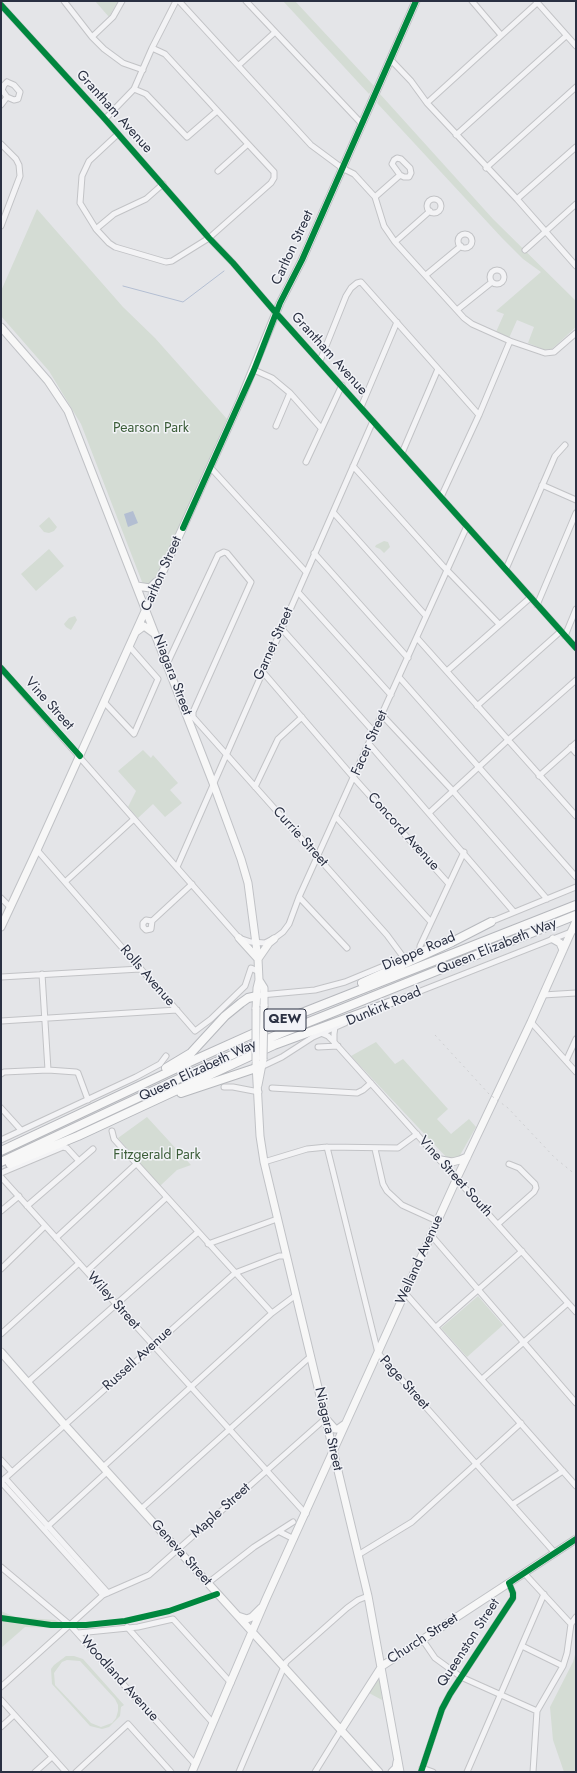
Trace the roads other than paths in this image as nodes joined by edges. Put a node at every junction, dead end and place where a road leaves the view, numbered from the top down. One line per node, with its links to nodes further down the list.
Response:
1 (64, 1): 13 (street)
2 (122, 1): 13 (street)
3 (176, 1): 15 (street)
4 (179, 1): 17 (street)
5 (246, 1): 10 (street)
6 (416, 1): 16 (main road, Carlton Street)
7 (472, 1): 11 (street)
8 (536, 2): 11 (street); 12 (street)
9 (1, 5): 25 (street, Grantham Avenue)
10 (274, 33): 17 (street); 26 (street)
11 (501, 35): 22 (street)
12 (566, 36): 14 (street); 28 (street)
13 (92, 37): 18 (street)
14 (576, 46)
15 (152, 48): 18 (street); 24 (street)
16 (391, 60): 22 (street); 26 (main road, Carlton Street)
17 (239, 65): 32 (street)
18 (143, 70): 20 (street)
19 (576, 87): 33 (street)
20 (134, 89): 24 (street); 25 (street)
21 (7, 97): 23 (street)
22 (427, 103): 28 (street)
23 (1, 105)
24 (217, 111): 30 (street)
25 (105, 119): 27 (street, Grantham Avenue)
26 (362, 124): 32 (main road, Carlton Street)
27 (118, 134): 36 (street, Grantham Avenue); 42 (street)
28 (456, 135): 33 (street)
29 (1, 144): 41 (street)
30 (248, 144): 34 (street); 44 (street)
31 (576, 147): 38 (street)
32 (342, 168): 37 (street); 52 (main road, Carlton Street)
33 (486, 168): 38 (street)
34 (218, 171)
35 (400, 175): 37 (street)
36 (163, 184): 42 (street); 44 (street, Grantham Avenue)
37 (375, 197): 45 (street)
38 (516, 199): 43 (street)
39 (576, 204): 43 (street)
40 (430, 211): 45 (street)
41 (1, 226)
42 (96, 229): 44 (street)
43 (545, 231): 47 (street); 48 (street)
44 (209, 238): 52 (street, Grantham Avenue)
45 (395, 242): 49 (street)
46 (460, 246): 49 (street)
47 (526, 250)
48 (576, 266)
49 (426, 276): 51 (street)
50 (492, 282): 51 (street)
51 (457, 310): 56 (street)
52 (276, 313): 57 (street, Grantham Avenue); 59 (main road, Carlton Street)
53 (397, 322): 57 (street); 58 (street); 62 (street)
54 (1, 327): 83 (main road, Niagara Street)
55 (576, 333): 56 (street)
56 (510, 340): 63 (street)
57 (320, 361): 60 (street, Grantham Avenue)
58 (438, 369): 63 (street); 68 (street)
59 (254, 370): 61 (street); 71 (main road, Carlton Street)
60 (342, 386): 62 (street, Grantham Avenue); 66 (street)
61 (290, 393): 65 (street); 66 (street)
62 (360, 407): 64 (street, Grantham Avenue)
63 (479, 415): 73 (street)
64 (374, 421): 68 (street, Grantham Avenue); 70 (street, Garnet Street)
65 (276, 426)
66 (321, 428): 69 (street)
67 (565, 445): 72 (street)
68 (402, 453): 73 (street, Grantham Avenue)
69 (306, 462)
70 (353, 466): 75 (street, Garnet Street); 80 (street)
71 (210, 467): 81 (street); 82 (main road, Carlton Street)
72 (542, 485): 74 (street); 79 (street)
73 (441, 497): 77 (street, Grantham Avenue)
74 (576, 500)
75 (333, 512): 78 (street, Garnet Street); 89 (street)
76 (576, 514): 86 (street)
77 (467, 526): 79 (street, Grantham Avenue); 80 (street, Facer Street)
78 (314, 553): 81 (street, Garnet Street); 98 (street)
79 (506, 569): 85 (street, Grantham Avenue)
80 (447, 570): 89 (street, Facer Street); 90 (street)
81 (306, 572): 84 (street, Garnet Street)
82 (158, 581): 83 (main road); 87 (main road, Carlton Street)
83 (137, 586): 87 (main road, Niagara Street)
84 (298, 592): 91 (street, Garnet Street); 105 (street)
85 (531, 597): 86 (street, Grantham Avenue); 90 (street)
86 (538, 605): 93 (street, Grantham Avenue)
87 (146, 609): 92 (main road, Carlton Street); 94 (main road, Niagara Street)
88 (576, 609): 93 (street)
89 (426, 616): 95 (street, Facer Street)
90 (499, 624): 102 (street)
91 (281, 628): 101 (street, Garnet Street); 110 (street)
92 (136, 632): 94 (main road); 96 (main road, Carlton Street)
93 (563, 634): 97 (street, Grantham Avenue); 107 (street)
94 (156, 636): 99 (main road, Niagara Street)
95 (417, 638): 98 (street, Facer Street); 102 (street)
96 (129, 646): 106 (main road, Carlton Street); 106 (street)
97 (576, 648)
98 (408, 658): 103 (street, Facer Street)
99 (167, 664): 116 (street, Currie Street); 121 (main road, Niagara Street)
100 (1, 668): 117 (street, Vine Street)
101 (262, 671): 109 (street, Concord Avenue); 116 (street, Garnet Street)
102 (446, 671): 107 (street)
103 (399, 677): 105 (street, Facer Street); 118 (street)
104 (576, 680): 111 (street)
105 (391, 695): 108 (street, Facer Street)
106 (104, 702): 117 (main road, Carlton Street)
107 (478, 706): 111 (street)
108 (382, 714): 110 (street, Facer Street); 123 (street)
109 (302, 717): 120 (street, Concord Avenue); 122 (street)
110 (374, 732): 113 (street, Facer Street)
111 (508, 740): 118 (street); 119 (street)
112 (576, 743): 114 (street)
113 (369, 744): 120 (street, Facer Street); 124 (street)
114 (571, 747): 115 (street); 119 (street)
115 (576, 753)
116 (225, 755): 121 (street, Garnet Street); 122 (street, Currie Street)
117 (80, 756): 127 (street, Vine Street); 128 (main road, Carlton Street)
118 (479, 766): 123 (street); 132 (street)
119 (539, 776): 125 (street)
120 (354, 778): 126 (street, Facer Street); 135 (street, Concord Avenue)
121 (213, 783): 131 (street, Garnet Street); 152 (main road, Niagara Street)
122 (255, 787): 130 (street, Currie Street)
123 (453, 791): 124 (street); 139 (street)
124 (429, 813): 129 (street)
125 (576, 816)
126 (336, 817): 130 (street, Facer Street); 145 (street)
127 (134, 819): 131 (street, Vine Street); 133 (street)
128 (37, 850): 133 (street, Rolls Avenue); 141 (main road, Carlton Street)
129 (464, 852): 135 (street); 142 (street)
130 (318, 857): 137 (street, Facer Street); 156 (street, Currie Street)
131 (177, 867): 134 (street, Vine Street)
132 (576, 877)
133 (65, 882): 158 (street, Rolls Avenue)
134 (192, 884): 144 (street); 149 (street, Vine Street)
135 (449, 884): 145 (street)
136 (576, 887): 139 (street, Dieppe Road)
137 (299, 897): 150 (street, Facer Street); 153 (street)
138 (1, 898): 141 (street)
139 (547, 899): 142 (street, Dieppe Road)
140 (576, 905): 167 (highway, Queen Elizabeth Way / QEW)
141 (10, 907): 147 (main road, Carlton Street)
142 (514, 912): 146 (street, Dieppe Road)
143 (574, 918): 148 (main road, Welland Avenue); 201 (highway, Queen Elizabeth Way / QEW)
144 (152, 921)
145 (431, 922): 155 (street)
146 (491, 922): 155 (street, Dieppe Road); 167 (highway)
147 (1, 927)
148 (574, 931): 151 (street, Dunkirk Road); 154 (main road, Welland Avenue)
149 (239, 938): 152 (street); 157 (main road)
150 (274, 939): 152 (street); 157 (main road)
151 (552, 939): 154 (main road); 165 (street, Dunkirk Road)
152 (257, 942): 157 (main road, Niagara Street)
153 (347, 948)
154 (562, 950): 164 (main road, Welland Avenue)
155 (420, 951): 156 (street, Dieppe Road)
156 (404, 958): 163 (street, Dieppe Road)
157 (258, 959): 159 (main road, Niagara Street)
158 (140, 969): 160 (street); 166 (street, Rolls Avenue)
159 (259, 972): 163 (main road, Niagara Street); 166 (street, Rolls Avenue)
160 (42, 974): 161 (street); 168 (street)
161 (1, 977)
162 (576, 993): 164 (street)
163 (261, 995): 178 (main road, Niagara Street, bridge); 178 (main road, Niagara Street, bridge); 189 (highway)
164 (543, 995): 170 (main road, Welland Avenue)
165 (397, 1000): 171 (street, Dunkirk Road); 187 (highway)
166 (177, 1010): 168 (street)
167 (304, 1012): 189 (highway, Queen Elizabeth Way / QEW)
168 (45, 1018): 169 (street); 179 (street)
169 (1, 1021)
170 (531, 1022): 177 (street); 198 (main road, Welland Avenue)
171 (336, 1027): 172 (street, Dunkirk Road); 174 (street)
172 (320, 1033): 174 (street, Vine Street South); 178 (street, Dunkirk Road)
173 (576, 1039): 177 (street)
174 (336, 1044): 175 (street); 182 (street, Vine Street South)
175 (318, 1047)
176 (166, 1056): 186 (street)
177 (566, 1061): 180 (street)
178 (259, 1064): 185 (main road, Niagara Street); 187 (highway)
179 (48, 1070): 181 (street); 186 (street)
180 (576, 1072)
181 (1, 1074)
182 (371, 1083): 184 (street); 192 (street, Vine Street South)
183 (224, 1087): 185 (street)
184 (272, 1088)
185 (258, 1089): 202 (main road, Niagara Street)
186 (88, 1100): 190 (street)
187 (146, 1104): 205 (highway)
188 (1, 1108): 190 (street)
189 (84, 1111): 197 (highway, Queen Elizabeth Way / QEW)
190 (22, 1130): 193 (street)
191 (112, 1131): 203 (street)
192 (417, 1134): 196 (street); 199 (street, Vine Street South)
193 (1, 1140)
194 (327, 1147): 196 (street); 202 (street); 239 (street, Page Street)
195 (93, 1149): 200 (street)
196 (375, 1149): 214 (street)
197 (1, 1151)
198 (467, 1156): 199 (main road); 208 (main road, Welland Avenue)
199 (441, 1160): 208 (street, Vine Street South)
200 (79, 1161): 206 (street); 211 (street)
201 (1, 1162)
202 (264, 1162): 213 (main road, Niagara Street)
203 (136, 1164): 210 (street); 219 (street)
204 (509, 1164): 215 (street)
205 (1, 1166)
206 (1, 1173)
207 (1, 1177): 209 (street, Wiley Street)
208 (457, 1178): 214 (main road, Welland Avenue); 215 (street, Vine Street South)
209 (18, 1196): 211 (street, Wiley Street); 212 (street)
210 (166, 1198): 217 (street); 225 (street)
211 (27, 1206): 216 (street, Wiley Street)
212 (1, 1211)
213 (277, 1219): 220 (street); 222 (main road, Niagara Street)
214 (437, 1221): 218 (main road, Welland Avenue)
215 (498, 1224): 221 (street, Vine Street South)
216 (45, 1226): 219 (street, Wiley Street); 224 (street)
217 (197, 1233): 220 (street); 231 (street)
218 (431, 1235): 227 (street); 228 (main road, Welland Avenue)
219 (56, 1238): 223 (street, Wiley Street)
220 (208, 1244): 226 (street)
221 (522, 1251): 227 (street); 230 (street, Vine Street South)
222 (286, 1256): 226 (street, Russell Avenue); 229 (main road, Niagara Street)
223 (79, 1262): 225 (street, Wiley Street); 235 (street)
224 (1, 1269)
225 (87, 1272): 231 (street, Wiley Street)
226 (235, 1273): 233 (street); 237 (street, Russell Avenue)
227 (479, 1290): 234 (street); 236 (street)
228 (405, 1293): 234 (street); 239 (main road, Welland Avenue)
229 (296, 1295): 233 (street); 240 (main road, Niagara Street)
230 (568, 1303): 232 (street, Vine Street South); 236 (street)
231 (116, 1304): 237 (street, Wiley Street); 242 (street)
232 (576, 1312)
233 (272, 1313): 243 (street)
234 (436, 1327): 241 (street)
235 (1, 1334)
236 (524, 1341): 241 (street); 244 (street)
237 (153, 1345): 243 (street, Wiley Street); 248 (street, Russell Avenue)
238 (1, 1352): 242 (main road, Geneva Street)
239 (378, 1353): 246 (main road, Welland Avenue); 252 (street, Page Street)
240 (312, 1356): 245 (main road, Niagara Street); 249 (street)
241 (482, 1379): 247 (street)
242 (28, 1382): 248 (main road, Geneva Street)
243 (191, 1387): 249 (street, Wiley Street); 253 (street)
244 (576, 1403)
245 (326, 1418): 246 (main road); 250 (main road, Niagara Street); 254 (street, Maple Street)
246 (348, 1419): 250 (main road, Welland Avenue)
247 (521, 1423): 252 (street); 255 (street)
248 (64, 1424): 253 (main road, Geneva Street); 256 (street, Russell Avenue)
249 (229, 1430): 254 (street, Wiley Street); 260 (street)
250 (333, 1452): 261 (main road, Welland Avenue); 269 (main road, Niagara Street)
251 (1, 1460): 256 (street)
252 (476, 1464): 259 (street, Page Street); 269 (street)
253 (105, 1469): 260 (main road, Geneva Street); 263 (street)
254 (266, 1470): 261 (street, Wiley Street); 267 (street, Maple Street)
255 (563, 1471): 258 (street); 259 (street)
256 (12, 1472): 257 (street, Russell Avenue)
257 (2, 1481): 263 (street)
258 (576, 1486)
259 (512, 1504): 268 (street, Page Street)
260 (141, 1509): 267 (main road, Geneva Street)
261 (306, 1514): 265 (main road, Welland Avenue)
262 (293, 1522): 264 (street)
263 (46, 1527): 274 (street)
264 (280, 1532): 265 (street); 272 (street)
265 (294, 1539): 277 (main road, Welland Avenue)
266 (576, 1539): 268 (main road)
267 (177, 1550): 272 (main road, Geneva Street); 274 (street, Maple Street)
268 (555, 1554): 271 (main road)
269 (358, 1555): 276 (main road, Niagara Street)
270 (1, 1567): 280 (street, Woodland Avenue)
271 (524, 1573): 273 (main road); 275 (street)
272 (208, 1583): 278 (main road, Geneva Street)
273 (509, 1584): 285 (main road, Church Street); 290 (street, Queenston Street)
274 (105, 1594): 280 (street, Maple Street)
275 (544, 1594): 281 (street); 286 (street)
276 (368, 1596): 287 (street); 288 (main road, Niagara Street)
277 (266, 1599): 278 (main road); 283 (main road)
278 (237, 1615): 283 (main road, Geneva Street)
279 (576, 1617): 281 (street)
280 (70, 1624): 284 (street, Woodland Avenue); 292 (street, Maple Street)
281 (571, 1624): 289 (street)
282 (127, 1628): 284 (street); 291 (street); 297 (street)
283 (253, 1632): 287 (main road, Geneva Street); 291 (main road)
284 (78, 1633): 302 (street, Woodland Avenue)
285 (422, 1639): 288 (main road, Church Street); 290 (street)
286 (522, 1646): 289 (street); 293 (street)
287 (284, 1666): 299 (main road, Geneva Street); 309 (street)
288 (382, 1666): 299 (main road, Church Street); 301 (main road, Niagara Street)
289 (563, 1666): 295 (street)
290 (461, 1677): 293 (street); 303 (street, Queenston Street)
291 (231, 1683): 297 (main road)
292 (1, 1687)
293 (500, 1694): 295 (street); 315 (street)
294 (1, 1700): 296 (street)
295 (536, 1711): 316 (street)
296 (14, 1715): 298 (street); 300 (street)
297 (213, 1723): 302 (main road)
298 (1, 1726)
299 (342, 1730): 310 (street, Church Street); 311 (main road, Geneva Street)
300 (52, 1756): 304 (street); 305 (street)
301 (397, 1762): 312 (main road); 313 (main road, Niagara Street)
302 (195, 1764): 308 (main road)
303 (421, 1771): 314 (street)
304 (35, 1772)
305 (66, 1772)
306 (76, 1772): 307 (street)
307 (170, 1772)
308 (192, 1772)
309 (239, 1772)
310 (315, 1772)
311 (379, 1772)
312 (392, 1772)
313 (400, 1772)
314 (433, 1772)
315 (467, 1772)
316 (533, 1772)

